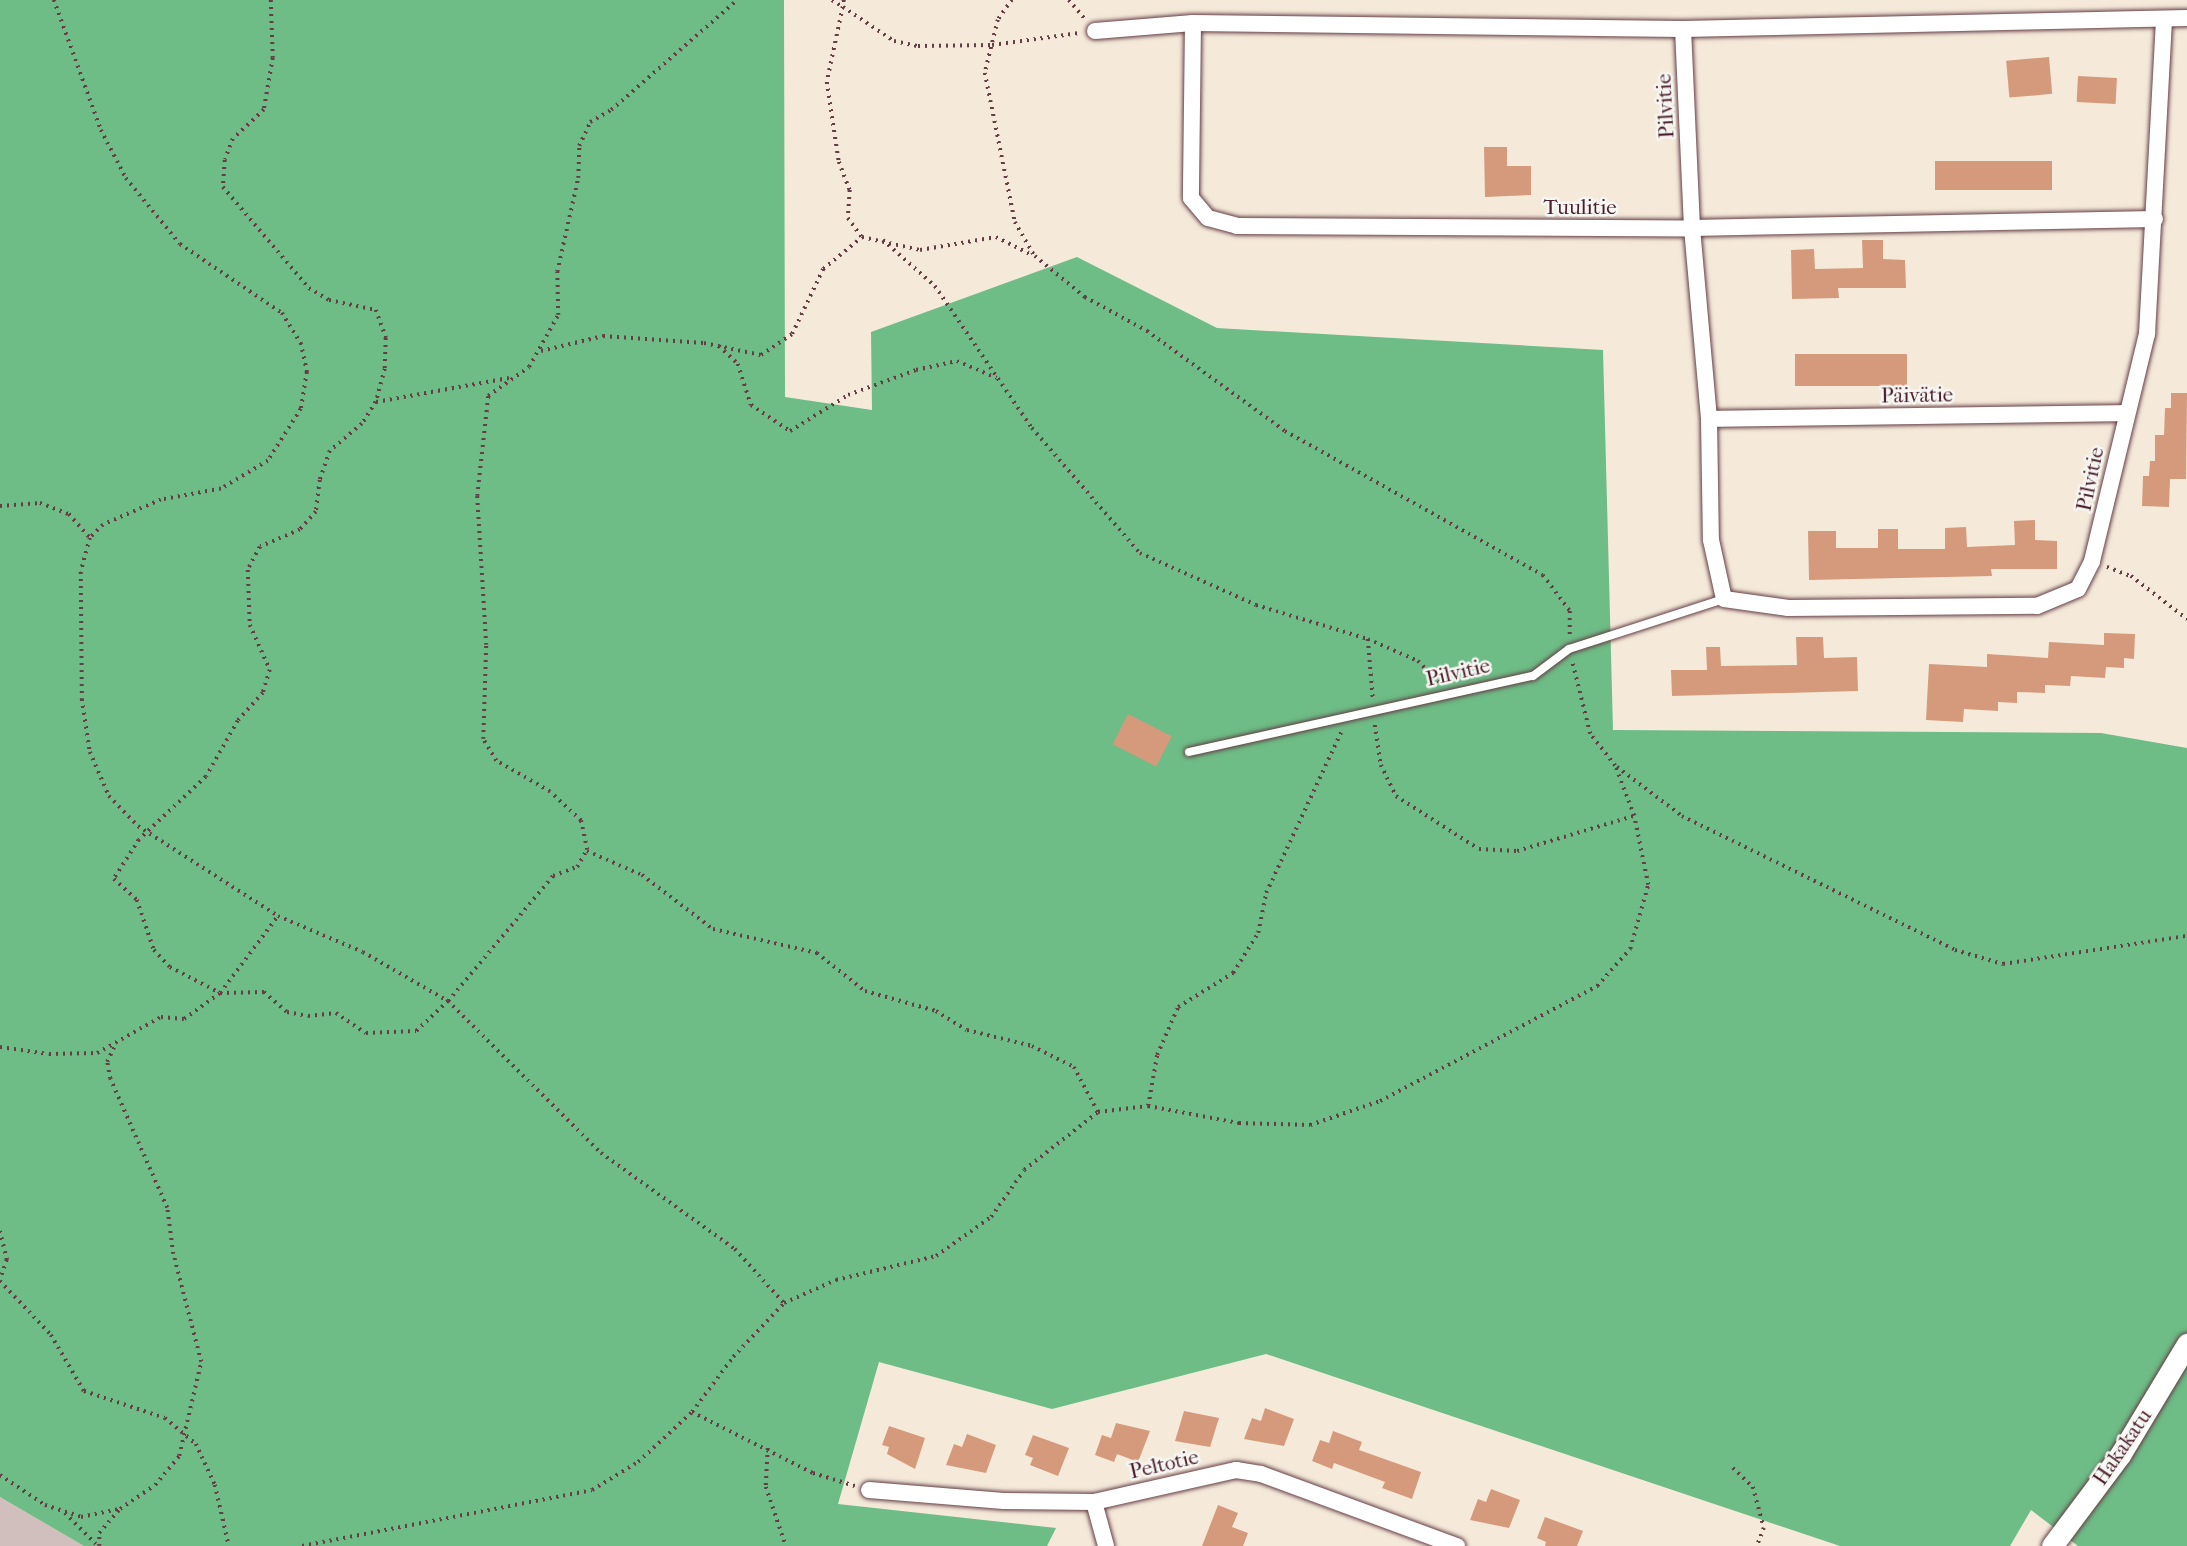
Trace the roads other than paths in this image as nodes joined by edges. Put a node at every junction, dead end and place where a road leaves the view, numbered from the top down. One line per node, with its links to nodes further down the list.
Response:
1 (2187, 18): 2 (street)
2 (2164, 19): 4 (street); 6 (street, Pilvitie)
3 (1192, 23): 4 (street); 5 (street); 7 (street, Tuulitie)
4 (1683, 29): 7 (street, Pilvitie)
5 (1095, 31)
6 (2155, 219): 7 (street, Tuulitie); 8 (street, Pilvitie)
7 (1692, 228): 9 (street, Pilvitie)
8 (2125, 413): 9 (street, Päivätie); 10 (street, Pilvitie)
9 (1709, 419): 10 (street, Pilvitie)
10 (1724, 599): 11 (lane, Pilvitie)
11 (1189, 752)
12 (2187, 1344): 17 (street, Hakakatu)
13 (869, 1490): 14 (street, Peltotie)
14 (1094, 1502): 15 (street); 16 (street, Peltotie)
15 (1107, 1546)
16 (1457, 1546)
17 (2052, 1546)

